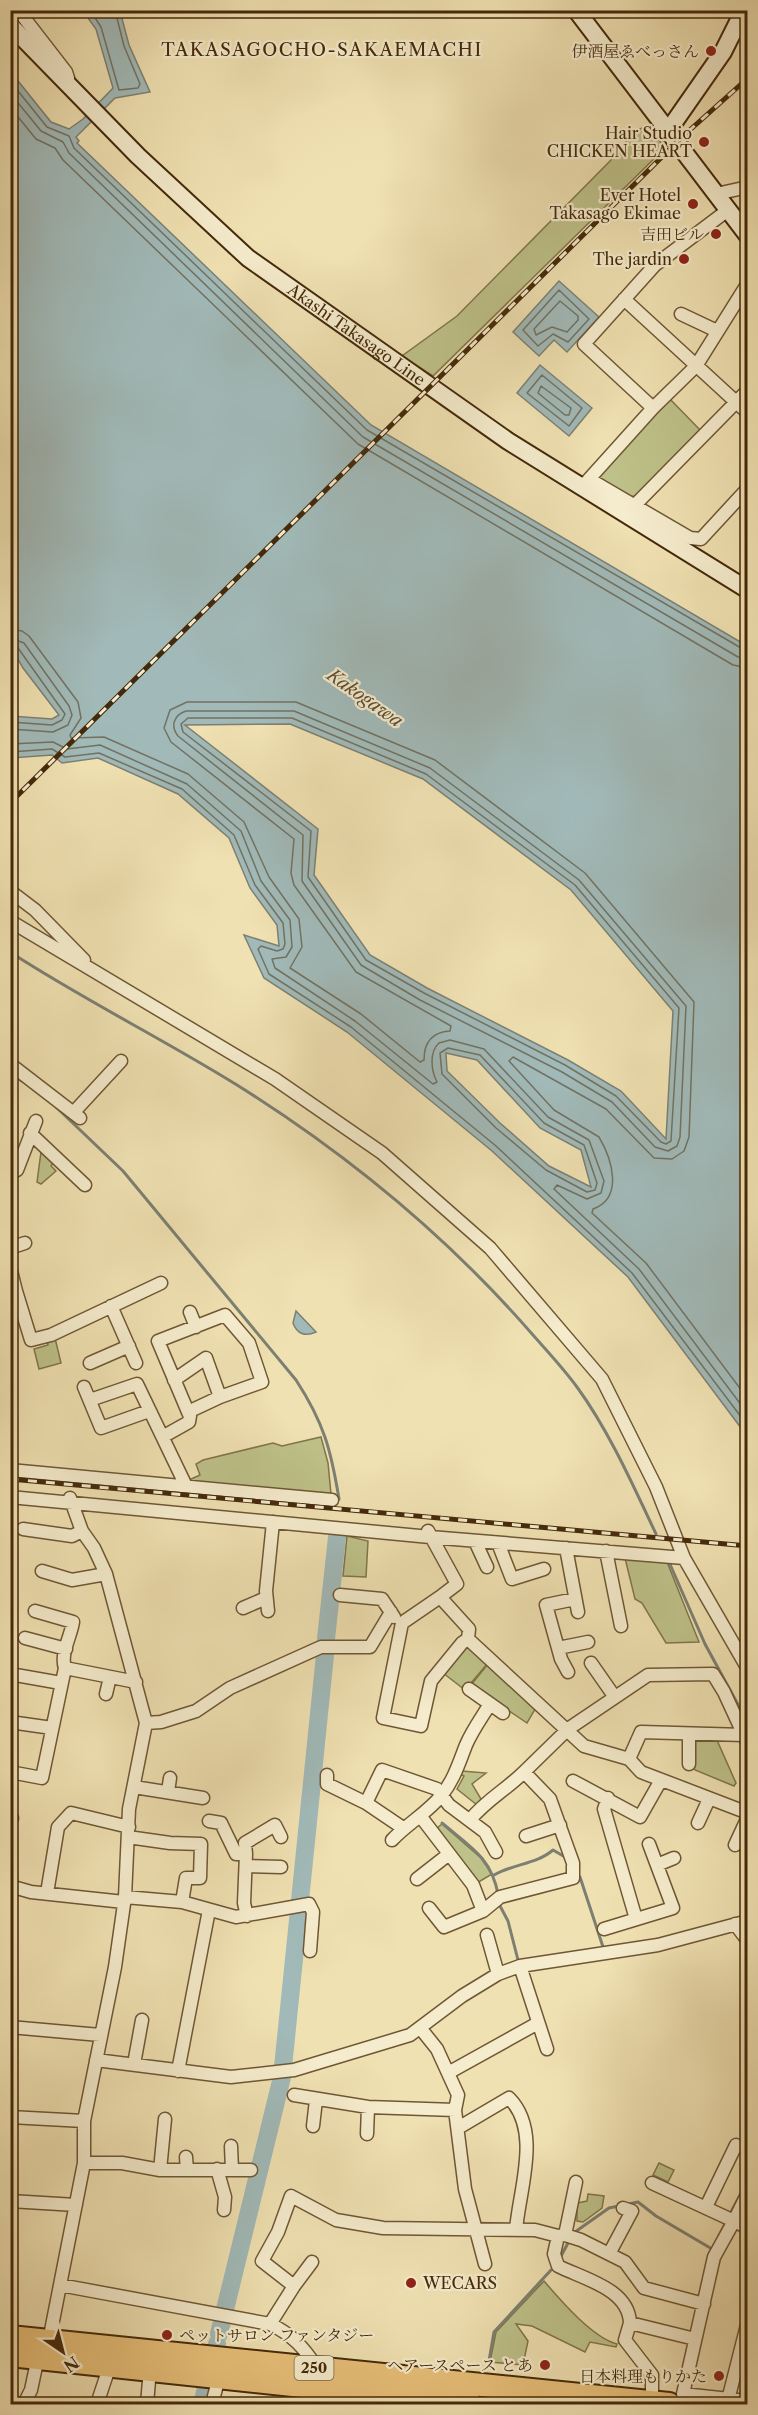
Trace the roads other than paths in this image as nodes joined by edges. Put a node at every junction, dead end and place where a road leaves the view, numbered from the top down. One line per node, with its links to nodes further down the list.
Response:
1 (18, 10): 5 (street)
2 (576, 10): 6 (main road)
3 (744, 10): 6 (main road)
4 (10, 25): 5 (main road, Akashi Takasago Line)
5 (71, 88): 20 (main road, Akashi Takasago Line)
6 (668, 131): 8 (main road)
7 (747, 187): 8 (street)
8 (716, 194): 9 (main road)
9 (728, 210): 10 (main road); 12 (street)
10 (747, 236)
11 (747, 283): 14 (street)
12 (624, 299): 15 (street); 18 (street)
13 (681, 314): 14 (street)
14 (717, 331): 15 (street)
15 (696, 366): 17 (street); 18 (street)
16 (747, 390): 17 (street)
17 (736, 402): 19 (street); 22 (street)
18 (653, 408): 20 (street)
19 (747, 412)
20 (585, 483): 22 (street); 23 (main road, Akashi Takasago Line)
21 (747, 488): 22 (street)
22 (634, 506)
23 (747, 590)
24 (10, 891): 26 (street)
25 (10, 921): 26 (street)
26 (97, 974): 64 (street)
27 (121, 1061): 28 (street)
28 (10, 1064)
29 (36, 1121): 30 (street)
30 (30, 1133): 31 (street); 32 (street)
31 (10, 1173)
32 (85, 1185)
33 (25, 1243): 34 (street)
34 (10, 1248)
35 (10, 1267): 37 (street)
36 (161, 1283): 38 (street)
37 (13, 1292): 38 (street)
38 (111, 1306): 41 (street)
39 (190, 1312): 40 (street)
40 (196, 1327): 44 (street); 46 (street)
41 (129, 1346): 42 (street); 43 (street)
42 (90, 1363)
43 (136, 1363)
44 (174, 1380): 46 (street); 49 (street)
45 (84, 1387): 47 (street)
46 (220, 1397): 49 (street)
47 (90, 1400): 48 (street); 48 (street)
48 (149, 1411): 50 (street)
49 (188, 1412): 50 (street)
50 (164, 1436): 52 (street)
51 (10, 1470): 52 (street)
52 (186, 1486): 54 (street)
53 (10, 1497): 55 (street)
54 (332, 1500)
55 (71, 1501): 56 (street); 58 (street)
56 (273, 1522): 59 (street); 72 (street)
57 (23, 1529): 58 (street)
58 (82, 1531): 68 (street)
59 (429, 1534): 60 (street); 70 (street)
60 (475, 1541): 61 (street); 65 (street)
61 (498, 1543): 62 (street); 66 (street)
62 (566, 1548): 63 (street); 71 (street)
63 (606, 1551): 64 (street); 77 (street)
64 (684, 1558): 85 (street)
65 (487, 1567)
66 (544, 1569)
67 (42, 1571): 68 (street)
68 (106, 1574): 89 (street)
69 (340, 1595): 74 (street)
70 (440, 1597): 76 (street); 79 (street)
71 (575, 1599): 75 (street); 81 (street)
72 (243, 1608)
73 (34, 1611): 82 (street)
74 (391, 1612): 76 (street); 97 (street)
75 (578, 1612)
76 (402, 1623): 79 (street)
77 (621, 1626)
78 (26, 1638): 82 (street)
79 (468, 1639): 99 (street)
80 (588, 1642): 81 (street)
81 (558, 1648): 86 (street)
82 (66, 1649): 84 (street)
83 (591, 1663): 93 (street)
84 (65, 1668): 88 (street); 90 (street)
85 (747, 1669)
86 (568, 1672)
87 (10, 1674): 90 (street)
88 (110, 1677): 89 (street); 92 (street)
89 (136, 1682): 97 (street)
90 (60, 1683): 98 (street)
91 (469, 1689): 94 (street)
92 (106, 1694)
93 (614, 1696): 99 (street); 101 (street)
94 (490, 1704): 95 (street); 112 (street)
95 (503, 1713)
96 (10, 1722): 98 (street)
97 (146, 1723): 110 (street)
98 (52, 1728): 104 (street)
99 (568, 1729): 102 (street); 105 (street)
100 (689, 1734): 101 (street); 102 (street); 103 (street)
101 (746, 1739)
102 (629, 1759): 109 (street)
103 (689, 1764)
104 (10, 1772)
105 (524, 1772): 119 (street); 122 (street)
106 (327, 1775): 116 (street)
107 (170, 1778): 111 (street)
108 (579, 1780): 114 (street)
109 (661, 1780): 114 (street); 115 (street)
110 (134, 1787): 111 (street); 124 (street)
111 (168, 1792): 113 (street)
112 (441, 1795): 116 (street); 118 (street); 119 (street)
113 (203, 1798)
114 (608, 1798): 145 (street)
115 (710, 1799): 117 (street); 121 (street)
116 (366, 1803): 123 (street)
117 (747, 1815): 129 (street)
118 (421, 1817): 123 (street); 131 (street)
119 (470, 1820): 130 (street)
120 (210, 1821): 133 (street)
121 (698, 1823)
122 (560, 1825): 125 (street); 143 (street)
123 (403, 1828): 127 (street)
124 (128, 1832): 138 (street); 139 (street); 140 (street)
125 (526, 1836)
126 (281, 1838): 133 (street)
127 (392, 1840)
128 (649, 1844): 134 (street)
129 (735, 1845)
130 (496, 1852)
131 (449, 1854): 136 (street); 143 (street)
132 (674, 1858): 134 (street)
133 (247, 1860): 135 (street); 144 (street)
134 (657, 1865): 145 (street)
135 (281, 1867)
136 (417, 1879)
137 (10, 1886): 138 (street)
138 (47, 1893): 139 (street)
139 (124, 1899): 140 (street); 157 (street)
140 (182, 1902): 142 (street)
141 (429, 1908): 143 (street)
142 (208, 1910): 144 (street); 161 (street)
143 (483, 1911)
144 (247, 1916): 150 (street)
145 (636, 1919): 147 (street)
146 (741, 1922): 149 (street); 151 (street)
147 (604, 1929)
148 (487, 1935): 152 (street)
149 (747, 1941)
150 (310, 1951)
151 (520, 1966): 152 (street); 154 (street)
152 (498, 1974): 156 (street)
153 (142, 2020): 160 (street)
154 (538, 2023): 158 (street); 162 (street)
155 (10, 2027): 157 (street)
156 (421, 2029): 161 (street); 162 (street)
157 (100, 2035): 159 (street)
158 (547, 2049)
159 (96, 2060): 160 (street); 168 (street)
160 (134, 2064): 161 (street)
161 (178, 2071)
162 (448, 2073): 166 (street)
163 (294, 2096): 164 (street)
164 (316, 2100): 165 (street); 169 (street)
165 (368, 2107): 166 (street); 172 (street)
166 (455, 2110): 171 (street)
167 (10, 2117): 168 (street)
168 (84, 2121): 176 (street)
169 (313, 2126)
170 (168, 2127): 178 (street)
171 (458, 2128): 191 (street); 193 (street)
172 (367, 2134)
173 (736, 2145): 187 (street)
174 (231, 2146): 180 (street)
175 (186, 2157): 179 (street)
176 (84, 2163): 178 (street); 186 (street)
177 (217, 2169): 179 (street); 180 (street); 189 (street)
178 (160, 2170): 179 (street)
179 (187, 2170)
180 (232, 2170): 181 (street)
181 (251, 2170)
182 (659, 2188): 187 (street)
183 (578, 2190): 194 (street)
184 (747, 2193): 190 (street)
185 (10, 2200): 186 (street)
186 (76, 2205): 198 (street)
187 (706, 2207): 190 (street)
188 (623, 2208): 195 (street)
189 (224, 2210)
190 (731, 2219): 192 (street); 200 (street)
191 (477, 2228): 193 (street); 197 (street); 199 (street)
192 (747, 2228)
193 (516, 2230): 194 (street)
194 (561, 2235): 195 (street); 202 (street)
195 (609, 2254): 200 (street)
196 (312, 2262): 199 (street)
197 (485, 2264)
198 (60, 2285): 203 (street); 206 (street)
199 (294, 2286): 203 (street)
200 (704, 2304): 205 (street)
201 (747, 2321): 208 (street)
202 (630, 2323): 205 (street); 214 (street)
203 (270, 2324): 212 (street)
204 (10, 2337): 206 (highway, 250)
205 (695, 2339): 214 (street)
206 (43, 2349): 207 (highway, 250); 209 (highway, 250); 210 (highway, 250); 217 (street)
207 (10, 2355)
208 (741, 2362): 215 (street)
209 (110, 2365): 211 (highway, 250); 218 (street)
210 (212, 2368): 211 (highway, 250); 212 (highway, 250); 220 (street)
211 (150, 2369): 219 (street)
212 (311, 2387): 213 (highway, 250)
213 (405, 2393): 214 (highway, 250); 221 (highway, 250)
214 (668, 2397): 215 (street)
215 (728, 2400): 216 (street)
216 (747, 2401)
217 (24, 2404)
218 (97, 2404)
219 (147, 2404)
220 (212, 2404)
221 (471, 2404)

